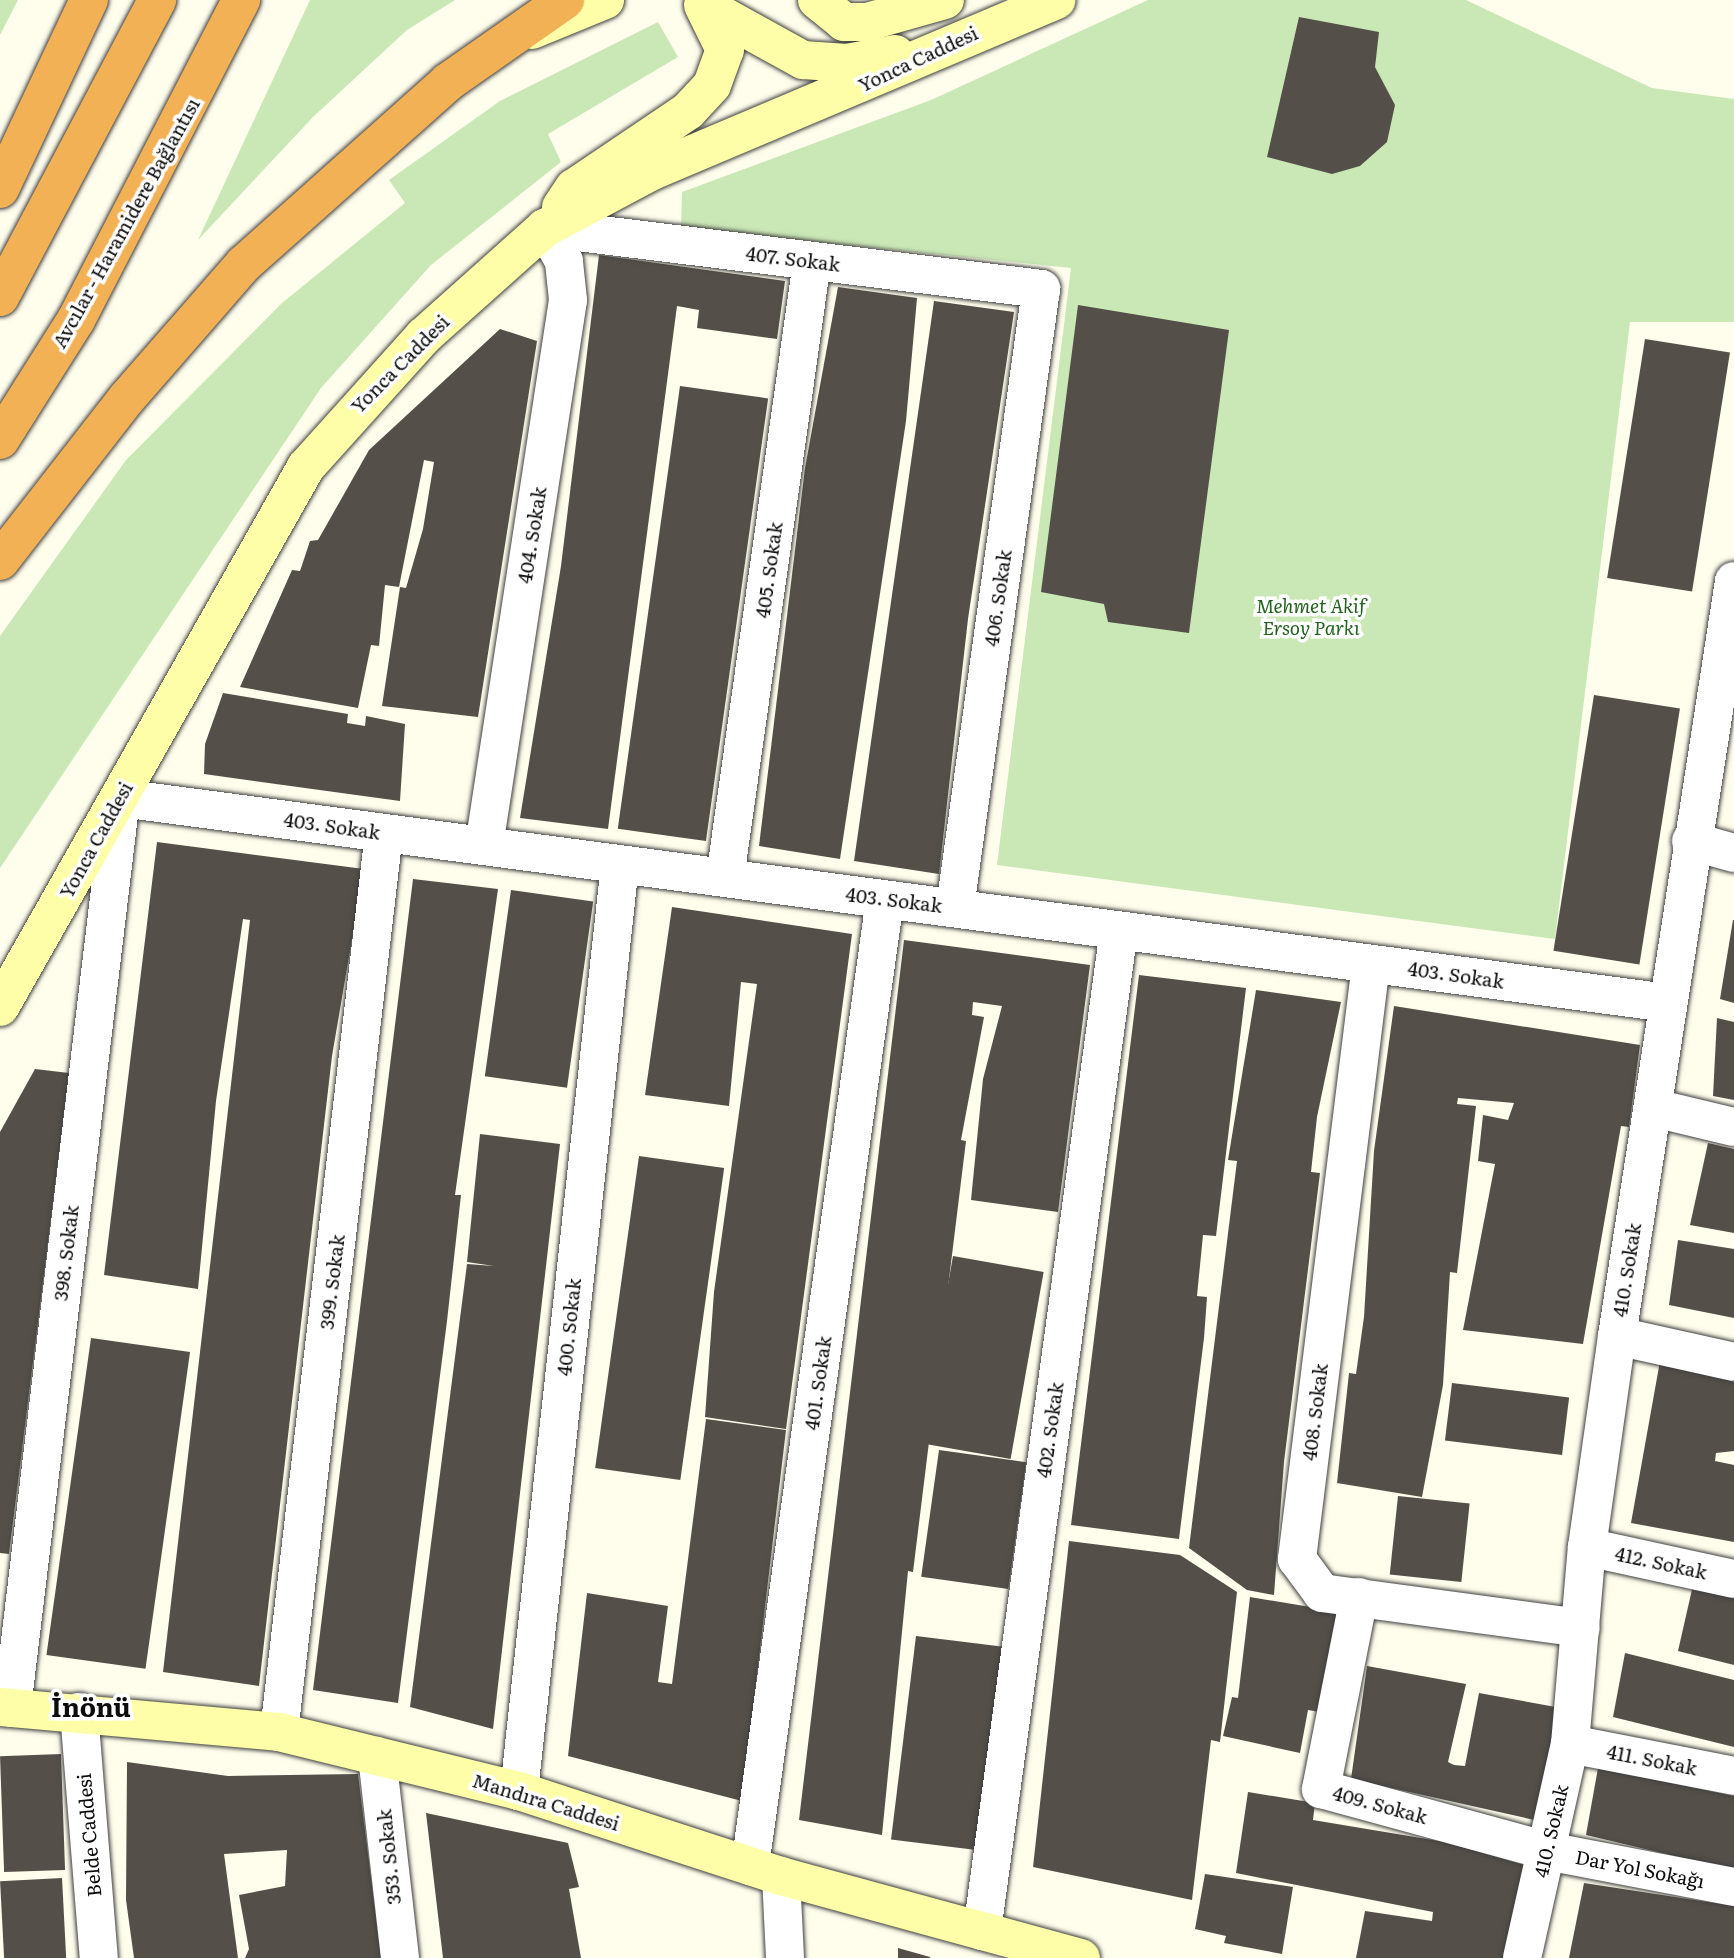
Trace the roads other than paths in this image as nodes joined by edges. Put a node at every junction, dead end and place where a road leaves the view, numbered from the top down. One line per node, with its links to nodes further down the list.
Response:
1 (89, 0): 12 (highway)
2 (158, 0): 16 (highway)
3 (241, 0): 17 (highway, Avcılar - Haramidere Bağlantısı)
4 (565, 0): 10 (highway)
5 (605, 0): 10 (street)
6 (817, 0): 7 (street)
7 (944, 0)
8 (1056, 0): 11 (street, Yonca Caddesi)
9 (699, 3): 11 (street); 13 (street)
10 (517, 36): 18 (highway)
11 (955, 40): 13 (street, Yonca Caddesi)
12 (0, 189)
13 (545, 228): 14 (street, 407. Sokak); 20 (street, Yonca Caddesi); 23 (street, 404. Sokak)
14 (812, 261): 15 (street, 407. Sokak); 26 (street, 405. Sokak)
15 (1041, 289): 28 (street, 406. Sokak)
16 (0, 297)
17 (0, 440)
18 (0, 561)
19 (1733, 589): 22 (street, 410. Sokak)
20 (121, 798): 21 (street, 403. Sokak); 32 (street, Yonca Caddesi); 41 (street, 398. Sokak)
21 (384, 833): 23 (street, 403. Sokak); 43 (street, 399. Sokak)
22 (1691, 841): 24 (street); 31 (street, 410. Sokak)
23 (484, 846): 25 (street, 403. Sokak)
24 (1734, 853)
25 (620, 864): 26 (street, 403. Sokak); 47 (street, 400. Sokak)
26 (725, 878): 27 (street, 403. Sokak)
27 (885, 899): 28 (street, 403. Sokak); 49 (street, 401. Sokak)
28 (955, 908): 29 (street, 403. Sokak)
29 (1119, 930): 30 (street, 403. Sokak); 51 (street, 402. Sokak)
30 (1371, 964): 31 (street, 403. Sokak); 39 (street, 408. Sokak)
31 (1667, 1003): 33 (street, 410. Sokak)
32 (0, 1007)
33 (1654, 1108): 34 (street); 35 (street, 410. Sokak)
34 (1734, 1127)
35 (1616, 1336): 36 (street); 37 (street, 410. Sokak)
36 (1734, 1362)
37 (1587, 1547): 38 (street, 412. Sokak); 40 (street, 410. Sokak)
38 (1734, 1579)
39 (1359, 1597): 40 (street, 408. Sokak); 48 (street, 409. Sokak)
40 (1581, 1628): 44 (street, 410. Sokak)
41 (6, 1708): 42 (street, Mandıra Caddesi)
42 (79, 1712): 43 (street, Mandıra Caddesi); 52 (street, Belde Caddesi)
43 (279, 1732): 45 (street, Mandıra Caddesi)
44 (1570, 1744): 46 (street, 411. Sokak); 48 (street, 410. Sokak)
45 (377, 1756): 47 (street, Mandıra Caddesi); 53 (street, 353. Sokak)
46 (1734, 1776)
47 (519, 1791): 49 (street, Mandıra Caddesi)
48 (1547, 1851): 50 (street, Dar Yol Sokağı); 56 (street, 410. Sokak)
49 (766, 1871): 51 (street, Mandıra Caddesi); 54 (street, 401. Sokak)
50 (1734, 1887)
51 (1002, 1943): 55 (street, Mandıra Caddesi)
52 (99, 1958)
53 (400, 1958)
54 (785, 1958)
55 (1080, 1958)
56 (1522, 1958)

